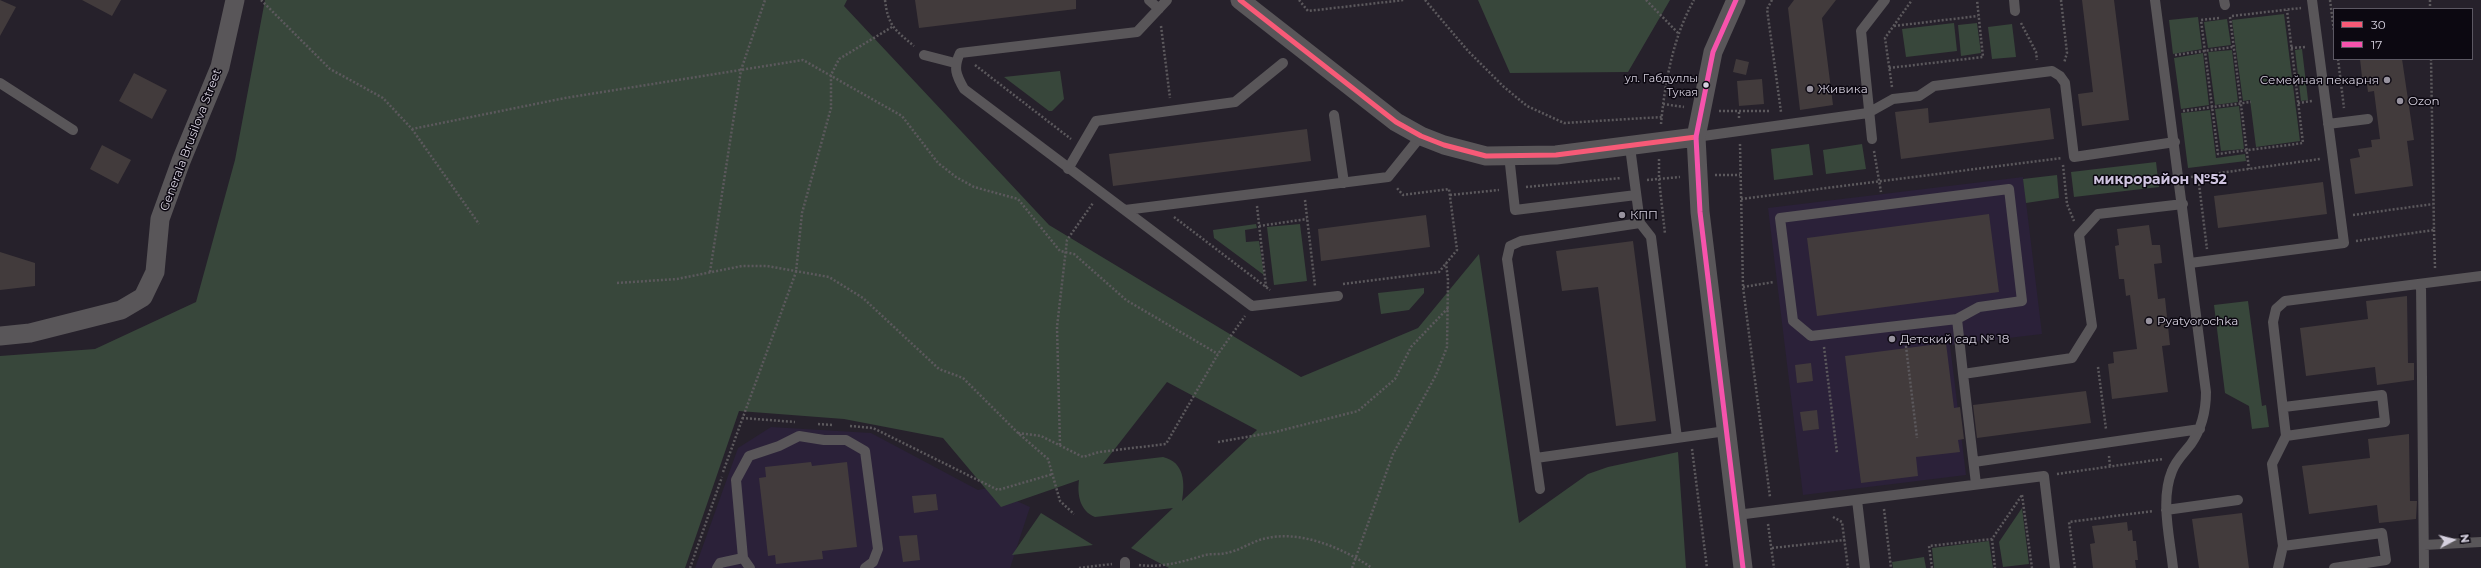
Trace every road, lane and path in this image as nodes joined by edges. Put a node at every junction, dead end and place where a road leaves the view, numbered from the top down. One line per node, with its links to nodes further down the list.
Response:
1 (236, 0): 130 (street, Generala Brusilova Street)
2 (261, 0): 64 (path)
3 (765, 0): 42 (path)
4 (885, 0): 30 (path)
5 (1149, 0): 23 (lane)
6 (1167, 0): 23 (lane)
7 (1240, 0): 67 (street)
8 (1299, 0): 9 (path)
9 (1404, 0)
10 (1425, 0): 59 (path)
11 (1646, 0): 31 (path)
12 (1694, 0): 31 (path)
13 (1736, 0): 52 (street)
14 (1772, 0): 54 (path)
15 (1885, 0): 56 (lane)
16 (1912, 0): 29 (path)
17 (1977, 0): 26 (path)
18 (2014, 0): 25 (lane)
19 (2061, 0): 45 (path)
20 (2154, 0): 36 (lane)
21 (2330, 0): 28 (path)
22 (2313, 3): 24 (path); 62 (lane)
23 (1159, 9): 34 (lane); 53 (path)
24 (2287, 10): 27 (path); 74 (path)
25 (2015, 11): 43 (path)
26 (1978, 16): 29 (path); 41 (path)
27 (2230, 17): 32 (path); 33 (path)
28 (2333, 23)
29 (1894, 26): 41 (path)
30 (892, 27): 35 (path); 44 (path)
31 (1678, 33): 49 (path)
32 (2234, 47): 33 (path); 50 (path)
33 (2205, 50): 36 (path); 51 (path)
34 (960, 53): 39 (lane); 72 (path)
35 (924, 55): 39 (lane)
36 (2162, 57): 57 (lane)
37 (2338, 60): 61 (path)
38 (2431, 60): 97 (path)
39 (955, 63): 78 (lane)
40 (1283, 64): 53 (lane)
41 (1889, 68): 47 (path)
42 (741, 70): 44 (path); 64 (path); 113 (path)
43 (2038, 73): 45 (lane); 47 (lane)
44 (831, 75): 109 (path); 114 (path)
45 (2060, 76): 76 (lane)
46 (0, 83): 65 (lane)
47 (1893, 99): 56 (lane)
48 (2251, 102): 50 (path)
49 (1663, 104): 52 (path); 59 (path)
50 (2241, 104): 51 (path); 74 (path)
51 (2212, 107): 57 (path); 74 (path)
52 (1700, 109): 55 (path); 68 (street)
53 (1172, 110): 72 (lane)
54 (1781, 111): 55 (path); 63 (path)
55 (1739, 112): 66 (path)
56 (1868, 113): 63 (lane); 69 (lane)
57 (2169, 113): 71 (lane)
58 (1334, 115): 88 (lane)
59 (1662, 117): 70 (path)
60 (2368, 119): 61 (lane)
61 (2346, 122): 62 (lane)
62 (2328, 124): 77 (lane)
63 (1783, 126): 66 (lane)
64 (412, 129): 104 (path)
65 (73, 130)
66 (1740, 131): 68 (lane); 81 (path)
67 (1421, 136): 75 (street); 84 (lane)
68 (1696, 137): 70 (street); 80 (street)
69 (1872, 139): 87 (path)
70 (1660, 142): 73 (street); 86 (path)
71 (2175, 142): 76 (lane); 85 (lane)
72 (1082, 147): 78 (lane)
73 (1630, 147): 75 (street); 82 (lane)
74 (2247, 150): 79 (path)
75 (1509, 155): 90 (lane)
76 (2074, 157): 87 (path)
77 (2333, 158): 79 (path); 101 (lane)
78 (1068, 169): 91 (lane)
79 (2249, 169): 83 (path)
80 (1697, 175): 81 (path); 86 (path); 141 (street)
81 (1740, 175): 95 (path)
82 (1633, 176): 86 (path); 90 (path); 94 (lane)
83 (2198, 176): 85 (path); 110 (path)
84 (1388, 177): 88 (lane); 93 (path)
85 (2180, 178): 96 (lane)
86 (1659, 179): 107 (path)
87 (1879, 182): 95 (path); 98 (path)
88 (1344, 183): 89 (lane)
89 (1303, 188): 92 (lane); 102 (path)
90 (1513, 188): 93 (path); 94 (lane)
91 (1100, 193): 100 (lane); 109 (path)
92 (1256, 194): 99 (lane); 105 (path)
93 (1450, 195): 111 (path)
94 (1636, 195): 103 (lane)
95 (1741, 199): 121 (path)
96 (2183, 204): 112 (lane); 133 (lane)
97 (2433, 204): 101 (path); 106 (path)
98 (1883, 205): 116 (lane); 127 (lane)
99 (1159, 206): 100 (lane); 120 (path)
100 (1125, 210): 125 (lane)
101 (2340, 216): 108 (lane)
102 (1307, 219): 105 (path); 123 (path)
103 (1640, 223): 145 (lane); 152 (lane)
104 (479, 224)
105 (1260, 226): 120 (path)
106 (2434, 230): 108 (path); 117 (path)
107 (1666, 242)
108 (2344, 243): 110 (lane)
109 (1066, 252): 131 (path); 149 (path)
110 (2209, 261): 112 (lane)
111 (1446, 263): 122 (path); 126 (path)
112 (2190, 263): 140 (lane)
113 (710, 272): 114 (path); 118 (path)
114 (796, 272): 135 (path); 142 (path)
115 (2481, 276): 117 (lane)
116 (1788, 280): 121 (path); 129 (lane)
117 (2435, 282): 119 (lane)
118 (617, 283)
119 (2421, 284): 134 (lane); 173 (lane)
120 (1266, 287): 124 (path)
121 (1743, 287): 168 (path)
122 (1338, 296): 123 (lane)
123 (1316, 298): 124 (lane)
124 (1286, 302): 125 (lane)
125 (1252, 306): 131 (path)
126 (1448, 307): 147 (path); 176 (path)
127 (1957, 319): 128 (lane); 133 (lane)
128 (1903, 325): 129 (lane); 146 (path)
129 (1823, 335): 150 (path)
130 (0, 336)
131 (1218, 354): 149 (path)
132 (2098, 367): 148 (path)
133 (1963, 374): 153 (lane)
134 (2284, 407): 144 (lane); 144 (lane)
135 (742, 418): 136 (path); 179 (path)
136 (796, 422)
137 (811, 423): 138 (path)
138 (835, 425)
139 (842, 425): 155 (path)
140 (2200, 429): 148 (lane); 151 (lane)
141 (1726, 431): 143 (lane); 167 (street)
142 (1017, 432): 149 (path); 155 (path)
143 (1690, 436): 145 (lane); 186 (path)
144 (2286, 436): 174 (lane)
145 (1677, 438): 152 (lane)
146 (1917, 438)
147 (1218, 442)
148 (2108, 443): 153 (lane); 154 (path)
149 (1060, 445)
150 (1837, 453)
151 (2180, 456): 154 (path); 164 (lane)
152 (1536, 458): 159 (lane)
153 (1974, 462): 158 (lane)
154 (2110, 466): 156 (path)
155 (1053, 474): 165 (path)
156 (2044, 476): 157 (lane); 195 (lane)
157 (2020, 479): 158 (lane); 160 (path)
158 (1976, 484): 161 (lane)
159 (1540, 490)
160 (2022, 495): 170 (path); 194 (path)
161 (1856, 500): 168 (lane); 169 (lane)
162 (2238, 500): 164 (lane)
163 (1884, 509): 191 (path)
164 (2166, 510): 196 (path); 197 (lane)
165 (1074, 514)
166 (1828, 514): 171 (path)
167 (1737, 515): 168 (lane); 187 (street)
168 (1770, 517): 175 (path)
169 (1862, 538): 171 (path); 190 (lane)
170 (1992, 539): 192 (path); 193 (path)
171 (1844, 540): 175 (path); 189 (path)
172 (2481, 542): 173 (lane)
173 (2424, 545): 200 (lane)
174 (2283, 546): 198 (lane); 199 (lane)
175 (1772, 548): 188 (path)
176 (1356, 557): 178 (path); 184 (path); 185 (path)
177 (743, 558): 180 (lane); 181 (lane); 182 (lane)
178 (1125, 565): 183 (path)
179 (690, 568)
180 (718, 568)
181 (750, 568)
182 (865, 568)
183 (1079, 568)
184 (1352, 568)
185 (1372, 568)
186 (1707, 568)
187 (1743, 568)
188 (1774, 568)
189 (1848, 568)
190 (1865, 568)
191 (1891, 568)
192 (1932, 568)
193 (1995, 568)
194 (2032, 568)
195 (2055, 568)
196 (2075, 568)
197 (2173, 568)
198 (2278, 568)
199 (2334, 568)
200 (2424, 568)

